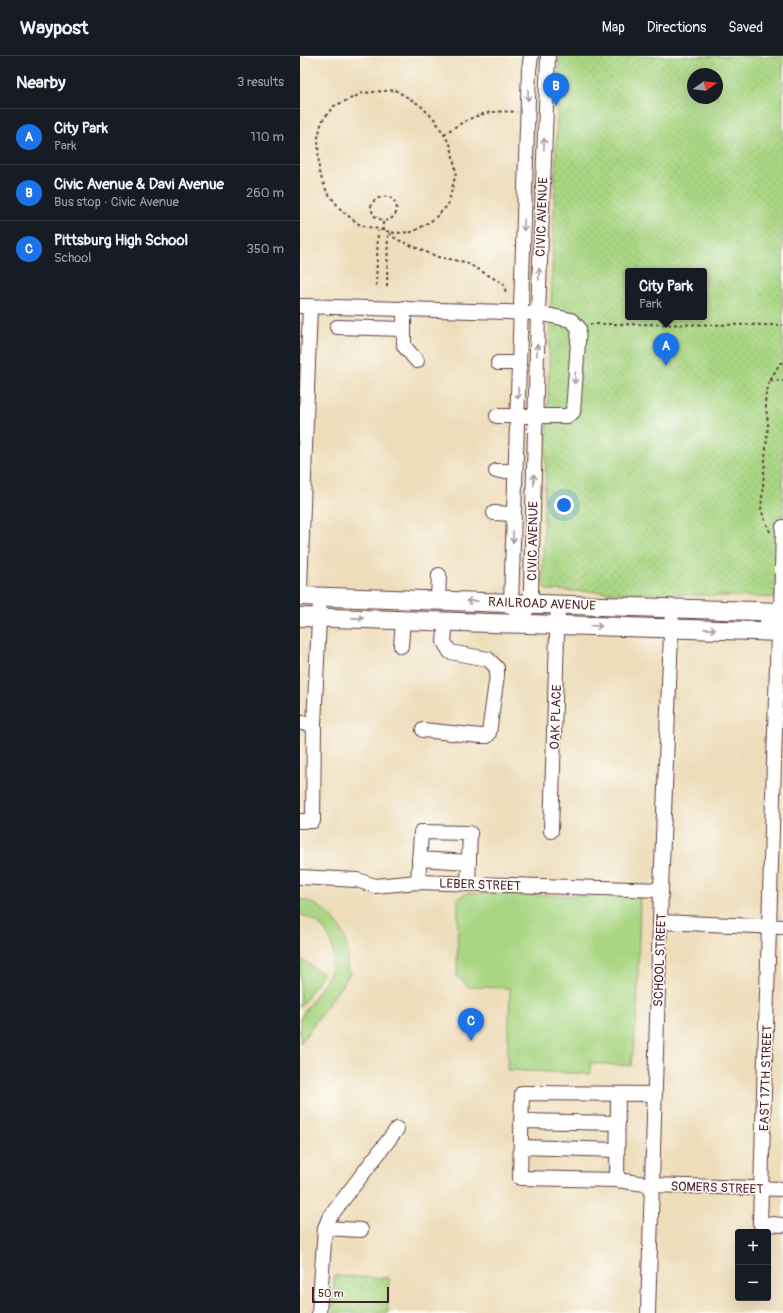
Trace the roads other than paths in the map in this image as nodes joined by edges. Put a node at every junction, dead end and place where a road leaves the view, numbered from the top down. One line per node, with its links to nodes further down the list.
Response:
1 (524, 56): 4 (street)
2 (531, 56): 4 (street, CIVIC AVENUE)
3 (548, 56): 8 (street, CIVIC AVENUE, one-way to 3)
4 (529, 70): 7 (street, CIVIC AVENUE, one-way to 7)
5 (305, 306): 6 (street); 11 (street)
6 (404, 308): 7 (street); 10 (street)
7 (521, 312): 8 (street); 14 (street, CIVIC AVENUE)
8 (538, 313): 17 (street, CIVIC AVENUE, one-way to 8); 17 (street, one-way to 17)
9 (337, 327): 10 (street)
10 (403, 329): 12 (street)
11 (305, 341): 23 (street)
12 (417, 360)
13 (498, 363): 14 (street)
14 (519, 363): 16 (street, CIVIC AVENUE, one-way to 16)
15 (497, 416): 16 (street)
16 (517, 417): 17 (street); 19 (street, CIVIC AVENUE)
17 (535, 417): 32 (street, CIVIC AVENUE, one-way to 17)
18 (496, 471): 19 (street)
19 (515, 471): 21 (street, CIVIC AVENUE)
20 (494, 513): 21 (street)
21 (514, 514): 31 (street, CIVIC AVENUE, one-way to 31)
22 (783, 527): 24 (street)
23 (302, 529): 25 (street)
24 (782, 557): 35 (street)
25 (301, 562): 27 (street)
26 (439, 575): 30 (street)
27 (300, 590)
28 (300, 596): 29 (main road, RAILROAD AVENUE)
29 (320, 598): 30 (main road, RAILROAD AVENUE); 37 (street)
30 (438, 600): 31 (main road, RAILROAD AVENUE, one-way to 30)
31 (511, 602): 32 (main road, RAILROAD AVENUE); 40 (street, CIVIC AVENUE)
32 (531, 603): 33 (main road, RAILROAD AVENUE); 40 (street, CIVIC AVENUE)
33 (558, 604): 34 (main road, RAILROAD AVENUE); 41 (street, OAK PLACE)
34 (672, 608): 35 (main road, RAILROAD AVENUE); 42 (street, SCHOOL STREET)
35 (782, 612): 43 (street)
36 (300, 617): 37 (main road, RAILROAD AVENUE)
37 (319, 617): 38 (main road, RAILROAD AVENUE, one-way to 38); 45 (street)
38 (403, 619): 39 (main road, RAILROAD AVENUE); 44 (street)
39 (446, 620): 40 (main road, RAILROAD AVENUE); 46 (street)
40 (521, 622): 41 (main road, RAILROAD AVENUE)
41 (557, 624): 42 (main road, RAILROAD AVENUE, one-way to 42); 48 (street, OAK PLACE)
42 (671, 628): 43 (main road, RAILROAD AVENUE, one-way to 43); 54 (street, SCHOOL STREET)
43 (775, 631): 56 (street, EAST 17TH STREET)
44 (401, 646)
45 (307, 724): 47 (street)
46 (423, 730)
47 (300, 821)
48 (551, 831)
49 (419, 859): 50 (street); 50 (street); 52 (street)
50 (469, 862): 53 (street)
51 (300, 877): 52 (street, LEBER STREET)
52 (418, 882): 53 (street, LEBER STREET)
53 (468, 884): 54 (street, LEBER STREET)
54 (661, 890): 55 (street, SCHOOL STREET)
55 (660, 922): 56 (street); 58 (street, SCHOOL STREET)
56 (776, 927): 66 (street, EAST 17TH STREET)
57 (618, 1094): 58 (street); 59 (street); 60 (street)
58 (655, 1094): 65 (street, SCHOOL STREET)
59 (521, 1121): 60 (street); 62 (street)
60 (618, 1123): 63 (street)
61 (397, 1129): 69 (street)
62 (521, 1147): 63 (street); 64 (street, SOMERS STREET)
63 (617, 1150): 64 (street)
64 (617, 1180): 65 (street, SOMERS STREET)
65 (652, 1185): 66 (street, SOMERS STREET); 72 (street, SCHOOL STREET)
66 (762, 1188): 67 (street, SOMERS STREET); 68 (street, EAST 17TH STREET)
67 (783, 1189)
68 (783, 1225)
69 (325, 1228): 70 (street); 71 (street)
70 (361, 1230)
71 (319, 1313)
72 (648, 1313)

